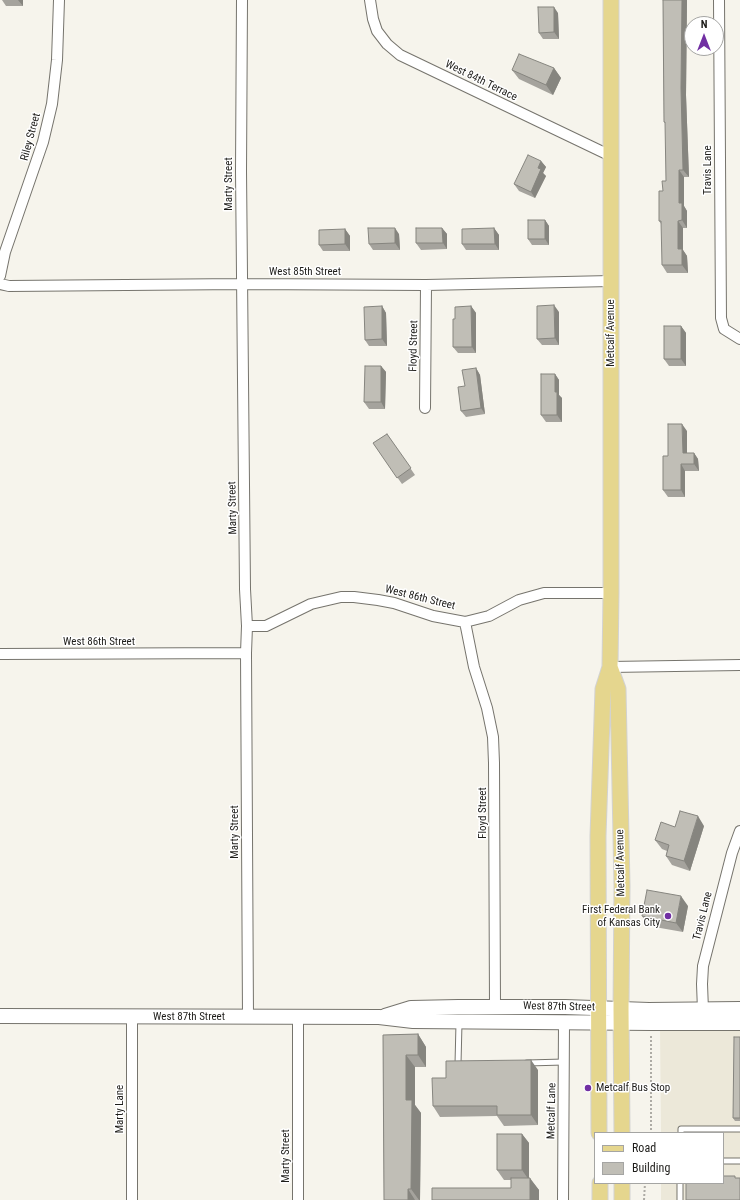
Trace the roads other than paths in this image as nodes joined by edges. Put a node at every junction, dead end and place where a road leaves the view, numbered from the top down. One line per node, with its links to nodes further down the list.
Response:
1 (59, 0): 7 (street, Riley Street)
2 (242, 0): 10 (street, Marty Street)
3 (370, 0): 6 (street, West 84th Terrace)
4 (611, 0): 6 (main road, Metcalf Avenue)
5 (719, 0): 12 (street, Travis Lane)
6 (611, 156): 8 (main road, Metcalf Avenue)
7 (0, 276)
8 (611, 281): 11 (street, West 85th Street); 14 (main road, Metcalf Avenue)
9 (0, 284): 10 (street, West 85th Street)
10 (242, 284): 11 (street, West 85th Street); 16 (street, Marty Street)
11 (426, 285): 13 (street, Floyd Street)
12 (736, 337)
13 (425, 408)
14 (611, 593): 15 (street, West 86th Street); 20 (main road, Metcalf Avenue)
15 (465, 622): 16 (street, West 86th Street); 22 (street, Floyd Street)
16 (247, 626): 17 (street, Marty Street)
17 (246, 653): 18 (street, West 86th Street); 29 (street, Marty Street)
18 (0, 654)
19 (740, 665): 20 (street)
20 (610, 667): 23 (main road, Metcalf Avenue); 27 (main road, Metcalf Avenue)
21 (740, 831): 25 (street, Travis Lane)
22 (495, 1007): 23 (street, West 87th Street); 31 (street, West 87th Street)
23 (599, 1008): 27 (street, West 87th Street); 34 (main road, Metcalf Avenue)
24 (740, 1009): 25 (street, West 87th Street)
25 (702, 1010): 27 (street, West 87th Street)
26 (0, 1016): 28 (street, West 87th Street)
27 (621, 1016): 34 (street, West 87th Street); 35 (street, West 87th Street); 41 (main road, Metcalf Avenue)
28 (132, 1017): 29 (street, West 87th Street); 48 (street, Marty Lane)
29 (248, 1017): 30 (street, West 87th Street)
30 (298, 1017): 31 (street, West 87th Street); 49 (street, Marty Street)
31 (378, 1017): 32 (street, West 87th Street)
32 (459, 1022): 33 (street, West 87th Street); 38 (lane)
33 (564, 1022): 34 (street, West 87th Street); 36 (street, Metcalf Lane)
34 (599, 1023): 40 (main road, Metcalf Avenue)
35 (740, 1023)
36 (564, 1062): 37 (lane); 50 (street, Metcalf Lane)
37 (519, 1063)
38 (466, 1064)
39 (740, 1130): 42 (lane)
40 (599, 1132)
41 (622, 1132)
42 (681, 1132)
43 (724, 1162): 44 (lane)
44 (740, 1162)
45 (600, 1184): 51 (main road)
46 (622, 1184): 52 (main road)
47 (680, 1184): 53 (lane)
48 (132, 1200)
49 (298, 1200)
50 (563, 1200)
51 (600, 1200)
52 (622, 1200)
53 (680, 1200)

